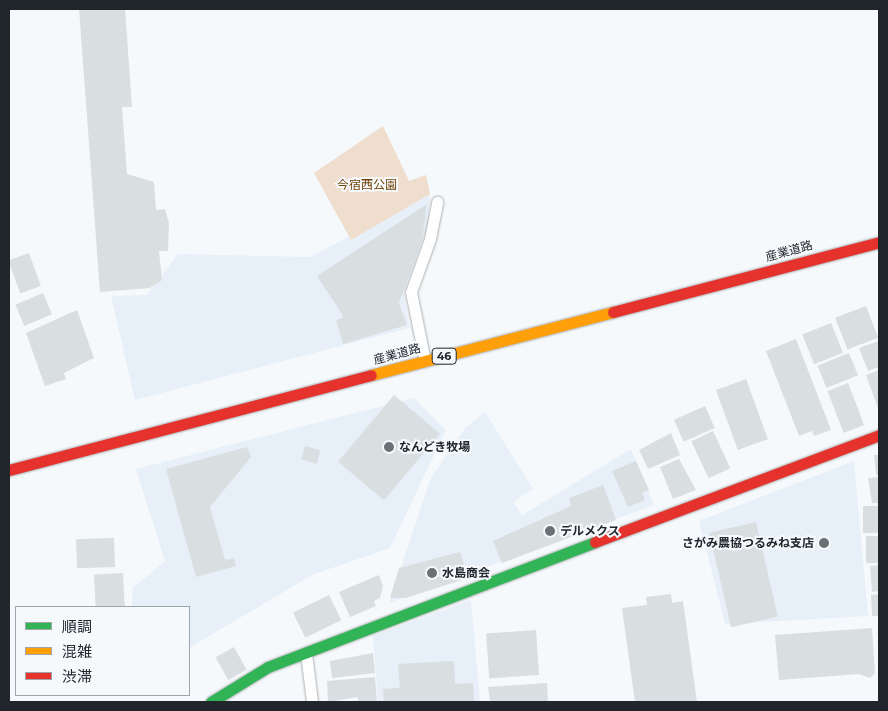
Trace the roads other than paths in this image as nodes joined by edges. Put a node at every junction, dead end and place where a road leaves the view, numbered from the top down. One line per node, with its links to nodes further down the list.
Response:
1 (437, 202): 3 (lane)
2 (879, 242): 3 (main road, 産業道路 / 46)
3 (425, 361): 5 (main road, 産業道路 / 46)
4 (879, 435): 6 (main road)
5 (9, 470)
6 (306, 653): 7 (main road); 8 (lane)
7 (210, 702)
8 (312, 702)

